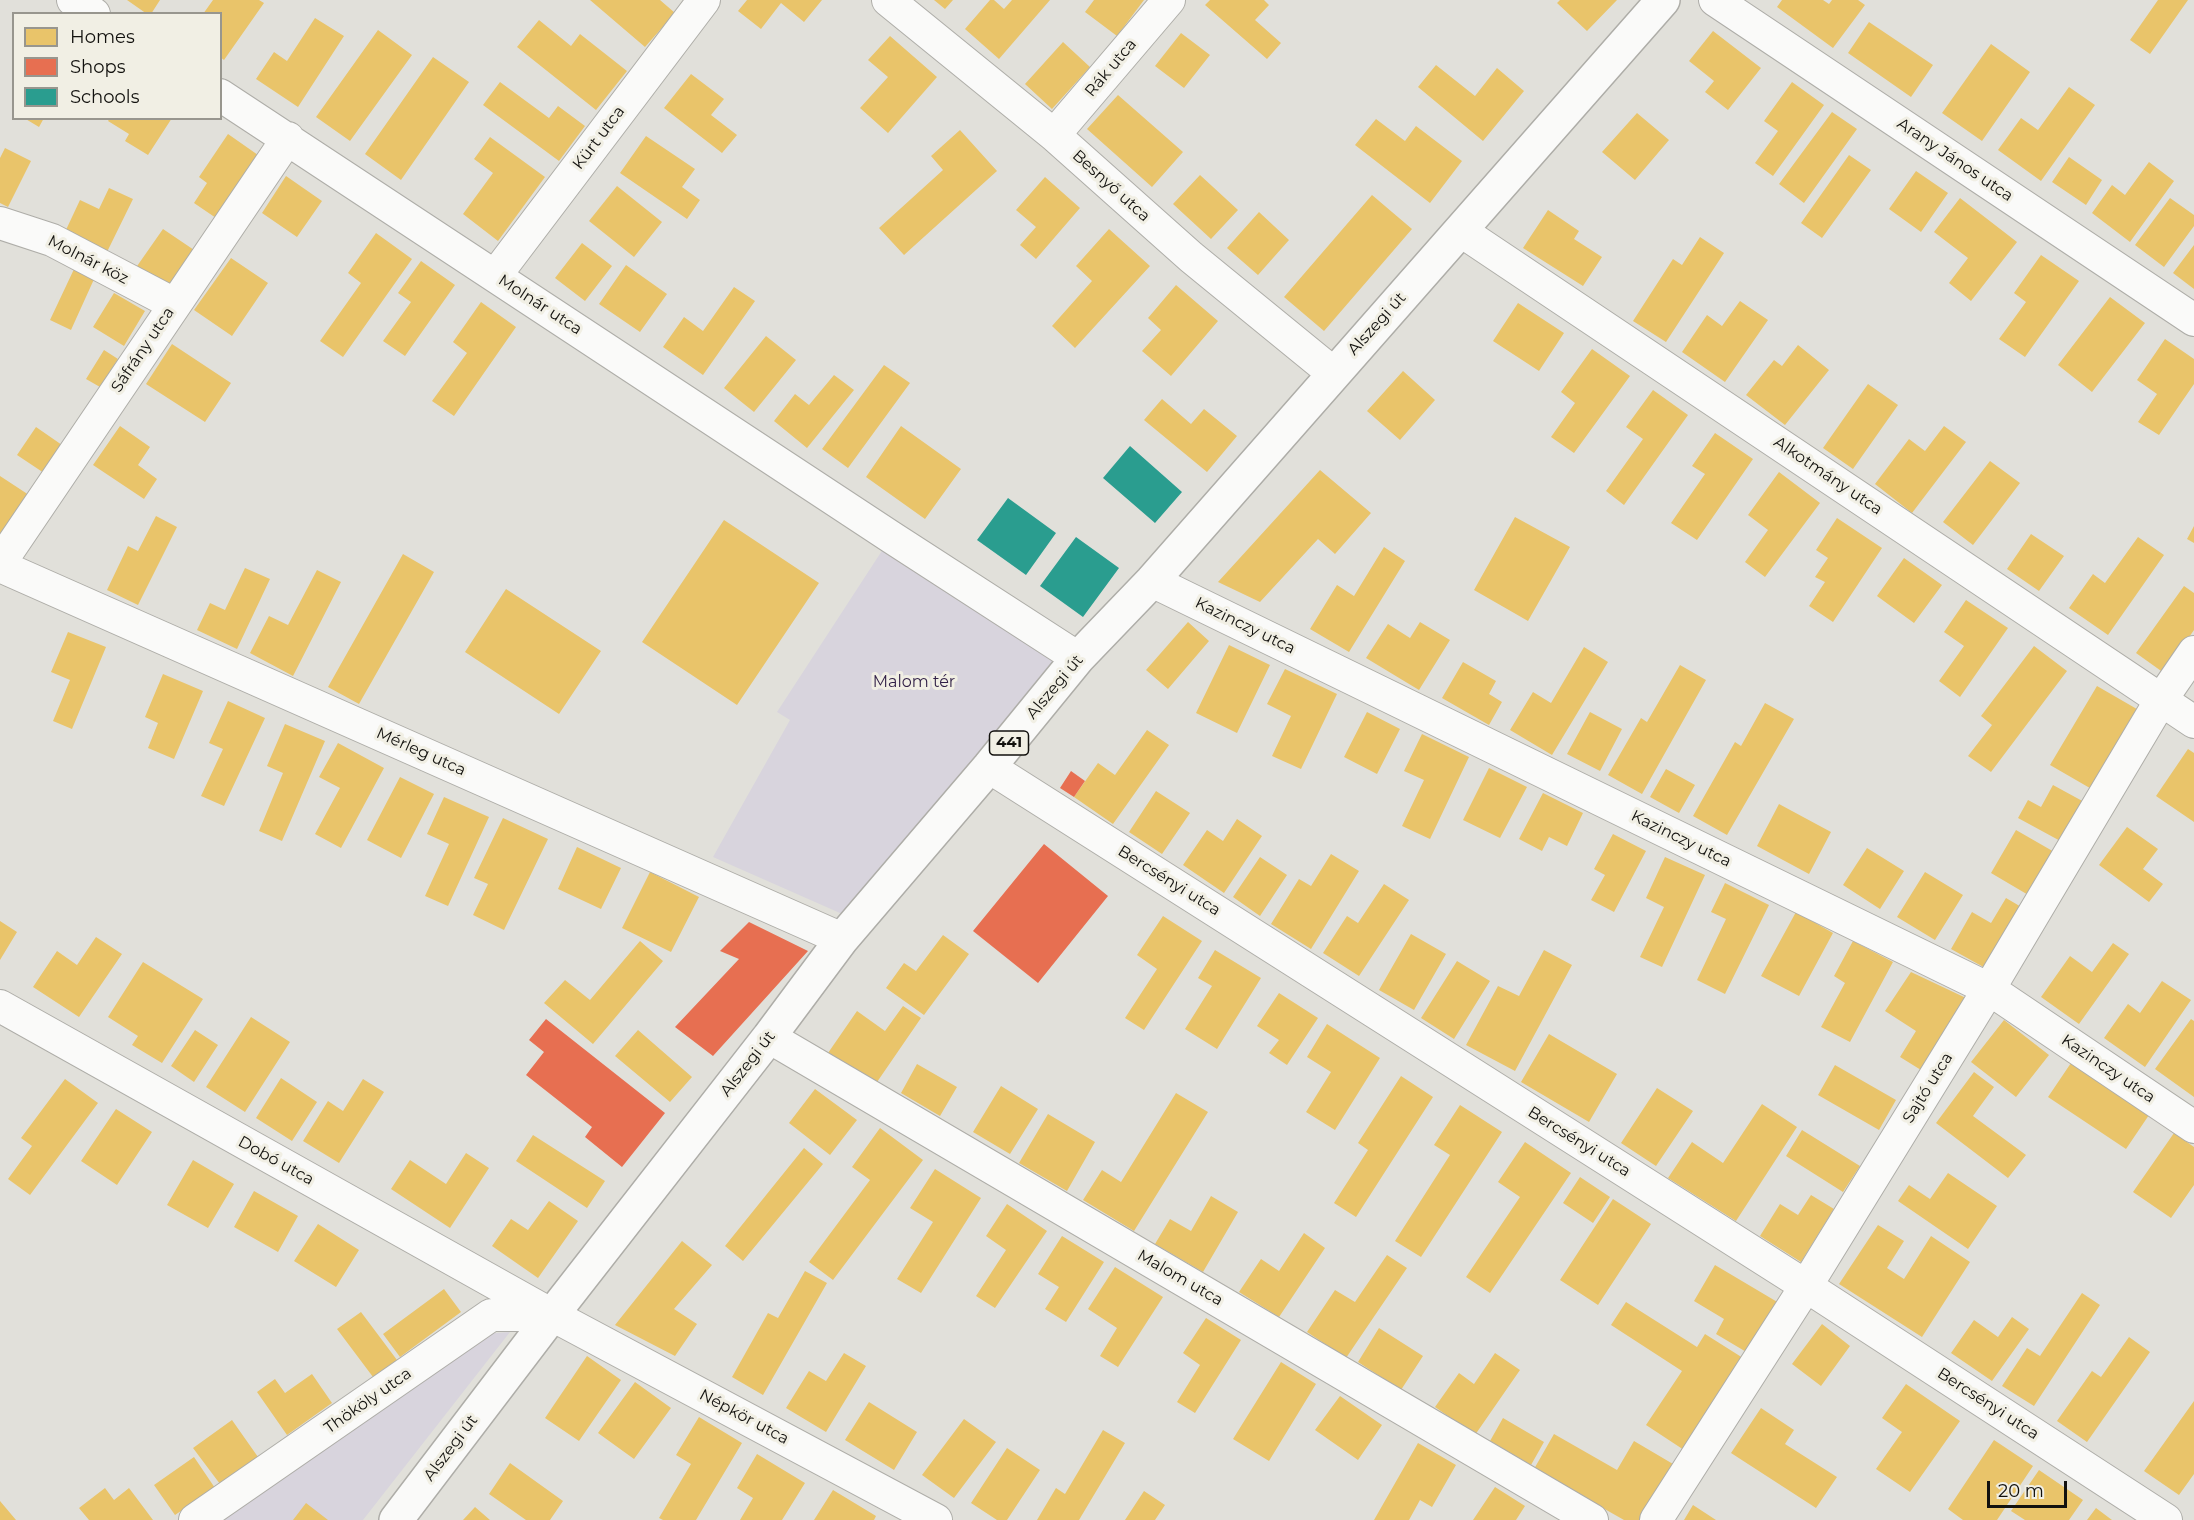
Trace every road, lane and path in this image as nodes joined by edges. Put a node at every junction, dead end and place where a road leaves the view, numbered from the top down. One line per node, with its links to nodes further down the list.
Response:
1 (73, 0): 7 (street)
2 (704, 0): 13 (street, Kürt utca)
3 (888, 0): 9 (street, Besnyő utca)
4 (1169, 0): 9 (street, Rák utca)
5 (1663, 0): 12 (main road, Alszegi út / 441)
6 (1715, 0): 15 (street, Arany János utca)
7 (91, 12)
8 (222, 96): 10 (street, Molnár utca)
9 (1054, 135): 16 (street, Besnyő utca)
10 (288, 138): 13 (street, Molnár utca); 14 (street, Sáfrány utca)
11 (0, 223): 14 (street, Molnár köz)
12 (1461, 231): 16 (main road, Alszegi út / 441); 21 (street, Alkotmány utca)
13 (495, 276): 20 (street, Molnár utca)
14 (174, 304): 17 (street, Sáfrány utca)
15 (2194, 320)
16 (1333, 373): 18 (main road, Alszegi út / 441)
17 (0, 564): 24 (street, Mérleg utca)
18 (1152, 581): 20 (main road, Alszegi út / 441); 25 (street, Kazinczy utca)
19 (2194, 652): 21 (street, Sajtó utca)
20 (1078, 658): 23 (main road, Alszegi út / 441)
21 (2161, 700): 22 (street, Alkotmány utca); 25 (street, Sajtó utca)
22 (2194, 722)
23 (989, 767): 24 (main road, Alszegi út / 441); 29 (street, Bercsényi utca)
24 (842, 939): 27 (main road, Alszegi út / 441)
25 (1989, 989): 28 (street, Kazinczy utca); 29 (street, Sajtó utca)
26 (0, 1006): 30 (street, Dobó utca)
27 (769, 1037): 30 (main road, Alszegi út / 441); 34 (street, Malom utca)
28 (2194, 1126)
29 (1806, 1286): 35 (street, Sajtó utca); 36 (street, Bercsényi utca)
30 (552, 1315): 31 (street, Thököly utca); 32 (main road, Alszegi út / 441); 33 (street, Népkör utca)
31 (195, 1520)
32 (396, 1520)
33 (936, 1520)
34 (1592, 1520)
35 (1656, 1520)
36 (2166, 1520)

